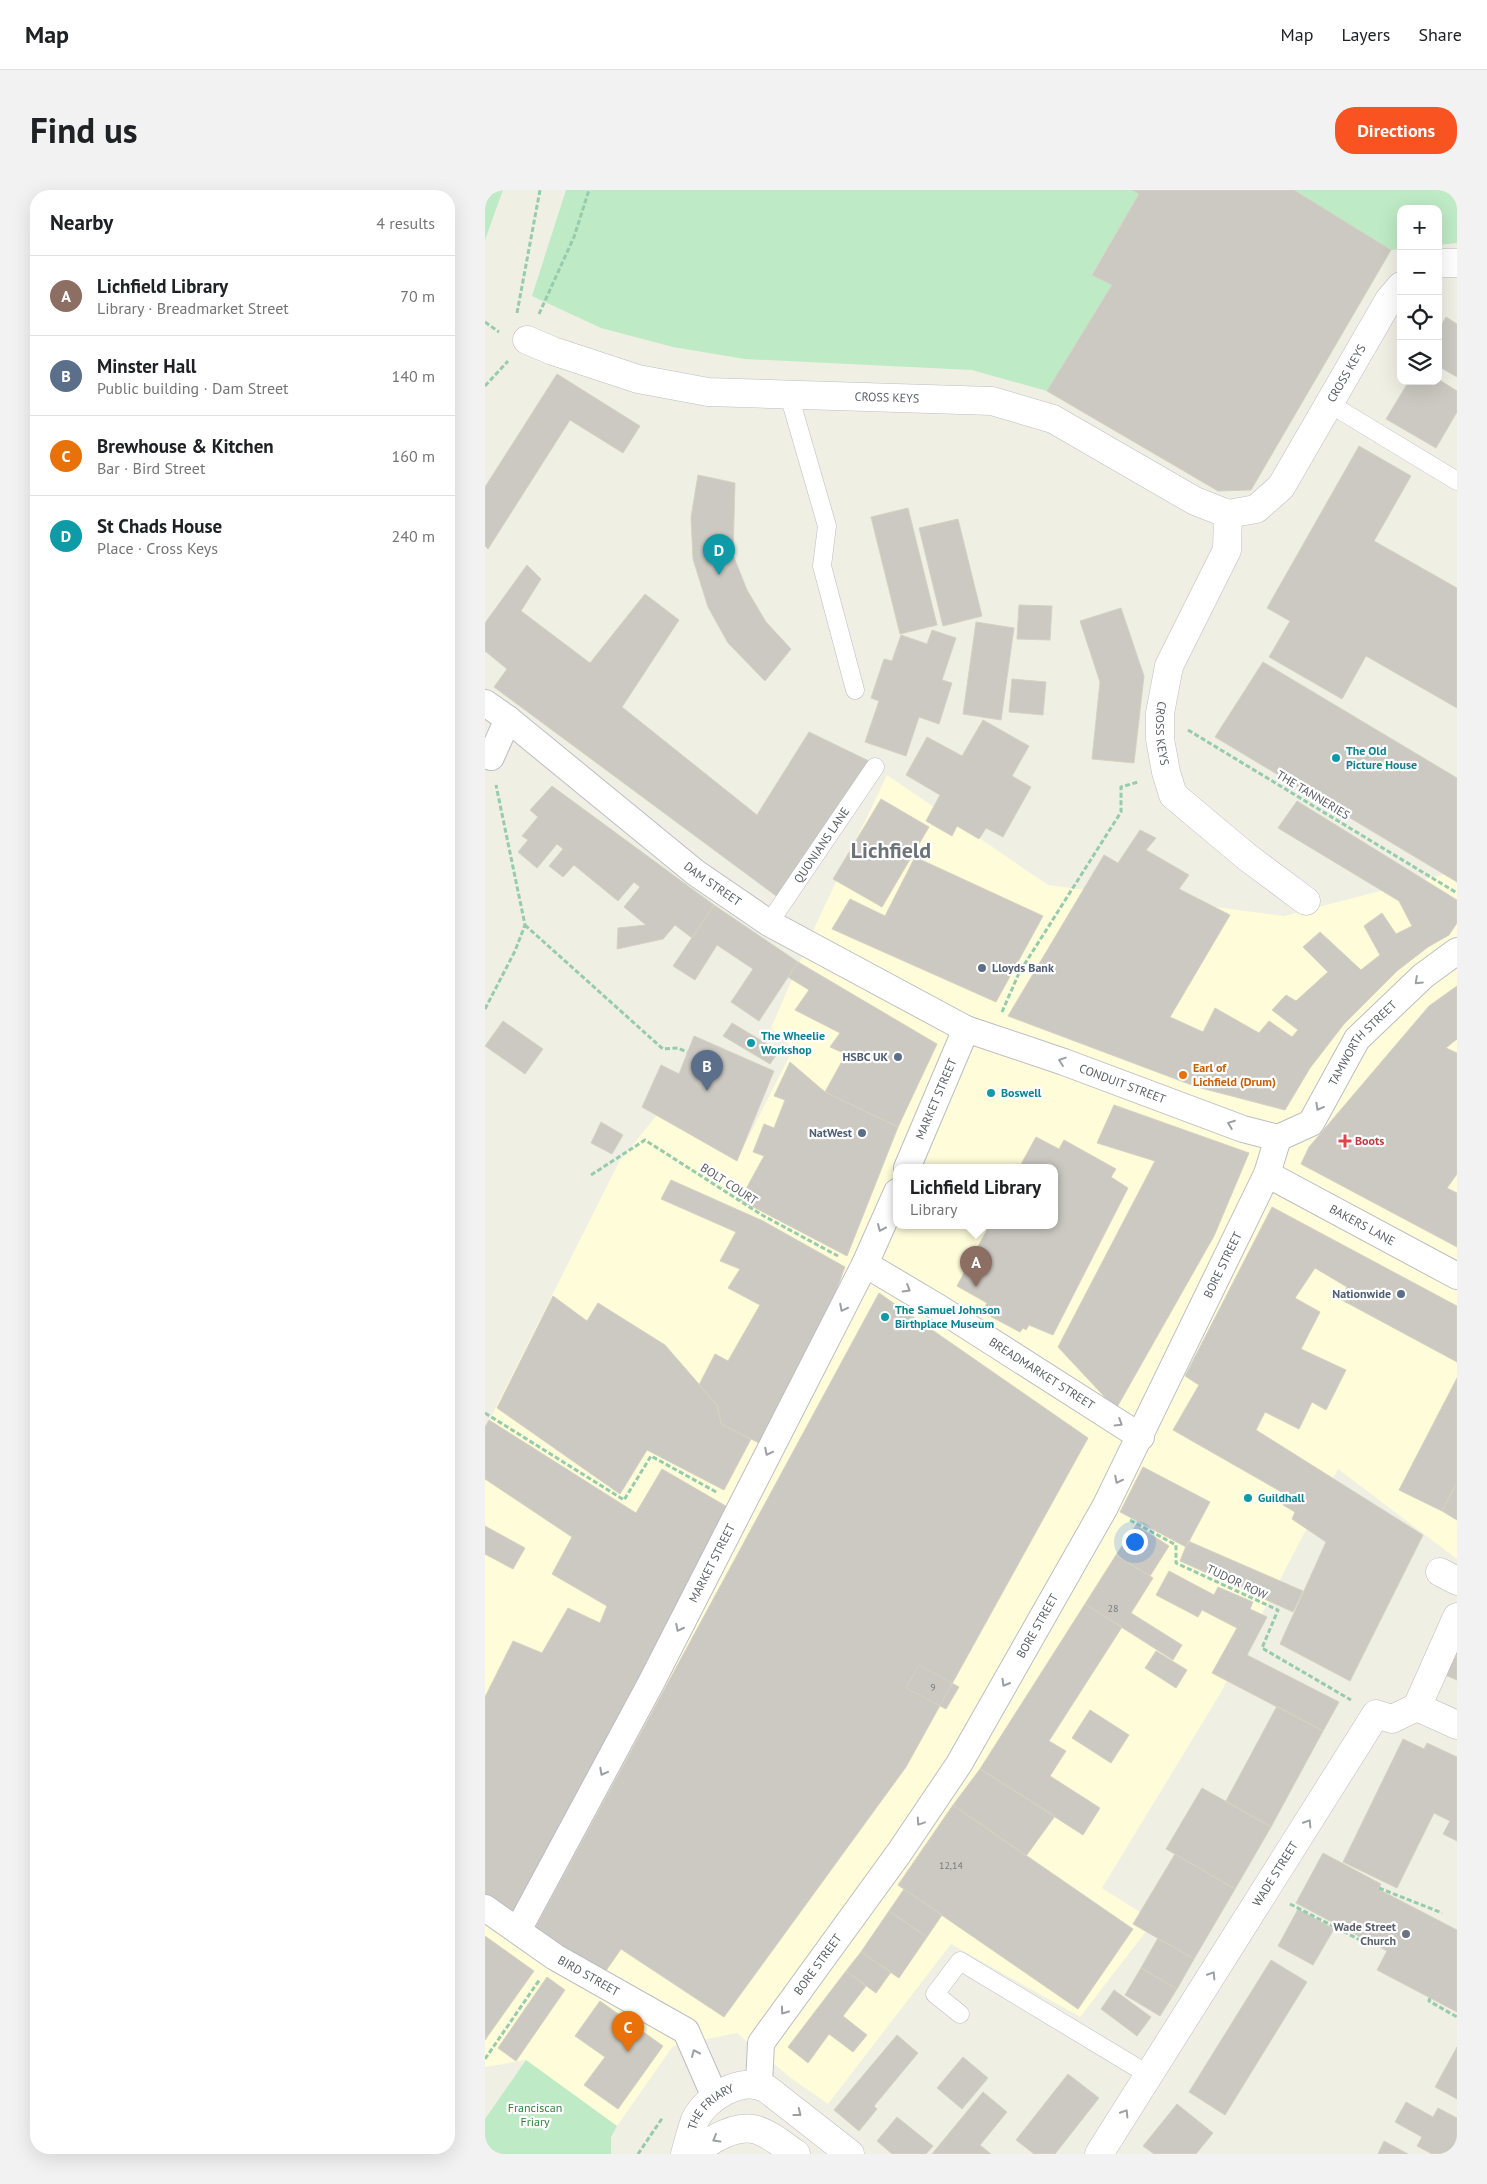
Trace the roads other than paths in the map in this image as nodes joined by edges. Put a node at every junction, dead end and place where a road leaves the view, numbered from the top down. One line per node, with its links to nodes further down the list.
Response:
1 (1442, 263): 2 (street)
2 (1457, 263)
3 (1397, 291): 6 (street, CROSS KEYS)
4 (517, 340): 5 (street, CROSS KEYS)
5 (789, 395): 8 (street, CROSS KEYS); 9 (lane)
6 (1330, 404): 7 (lane); 8 (street, CROSS KEYS)
7 (1457, 481)
8 (1228, 514): 14 (street, CROSS KEYS)
9 (855, 690)
10 (485, 703): 11 (street, DAM STREET)
11 (508, 719): 12 (street); 15 (street, DAM STREET)
12 (491, 757)
13 (875, 767): 15 (lane, QUONIANS LANE)
14 (1306, 901)
15 (769, 923): 17 (street, DAM STREET)
16 (1457, 951): 18 (street, TAMWORTH STREET, one-way to 18)
17 (966, 1029): 18 (street, CONDUIT STREET, one-way to 17); 19 (street, MARKET STREET)
18 (1278, 1138): 20 (street, BORE STREET)
19 (909, 1164)
20 (1267, 1174): 23 (street, BAKERS LANE); 24 (street, BORE STREET)
21 (893, 1201): 22 (street, MARKET STREET, one-way to 22)
22 (864, 1267): 24 (street, BREADMARKET STREET, one-way to 24); 29 (street, MARKET STREET, one-way to 29)
23 (1457, 1276)
24 (1141, 1437): 32 (street, BORE STREET, one-way to 32)
25 (1457, 1617): 26 (street)
26 (1417, 1707): 27 (street); 31 (street, WADE STREET, one-way to 26)
27 (1457, 1725)
28 (485, 1908): 29 (street, BIRD STREET)
29 (518, 1930): 33 (street, BIRD STREET, one-way to 29)
30 (960, 2014): 31 (lane)
31 (1149, 2075): 38 (street, WADE STREET, one-way to 31)
32 (759, 2084): 33 (street, THE FRIARY); 37 (street, one-way to 37)
33 (715, 2097): 34 (street, THE FRIARY)
34 (685, 2154)
35 (694, 2154): 36 (street, THE FRIARY, one-way to 35)
36 (796, 2154)
37 (851, 2154)
38 (1099, 2154)

